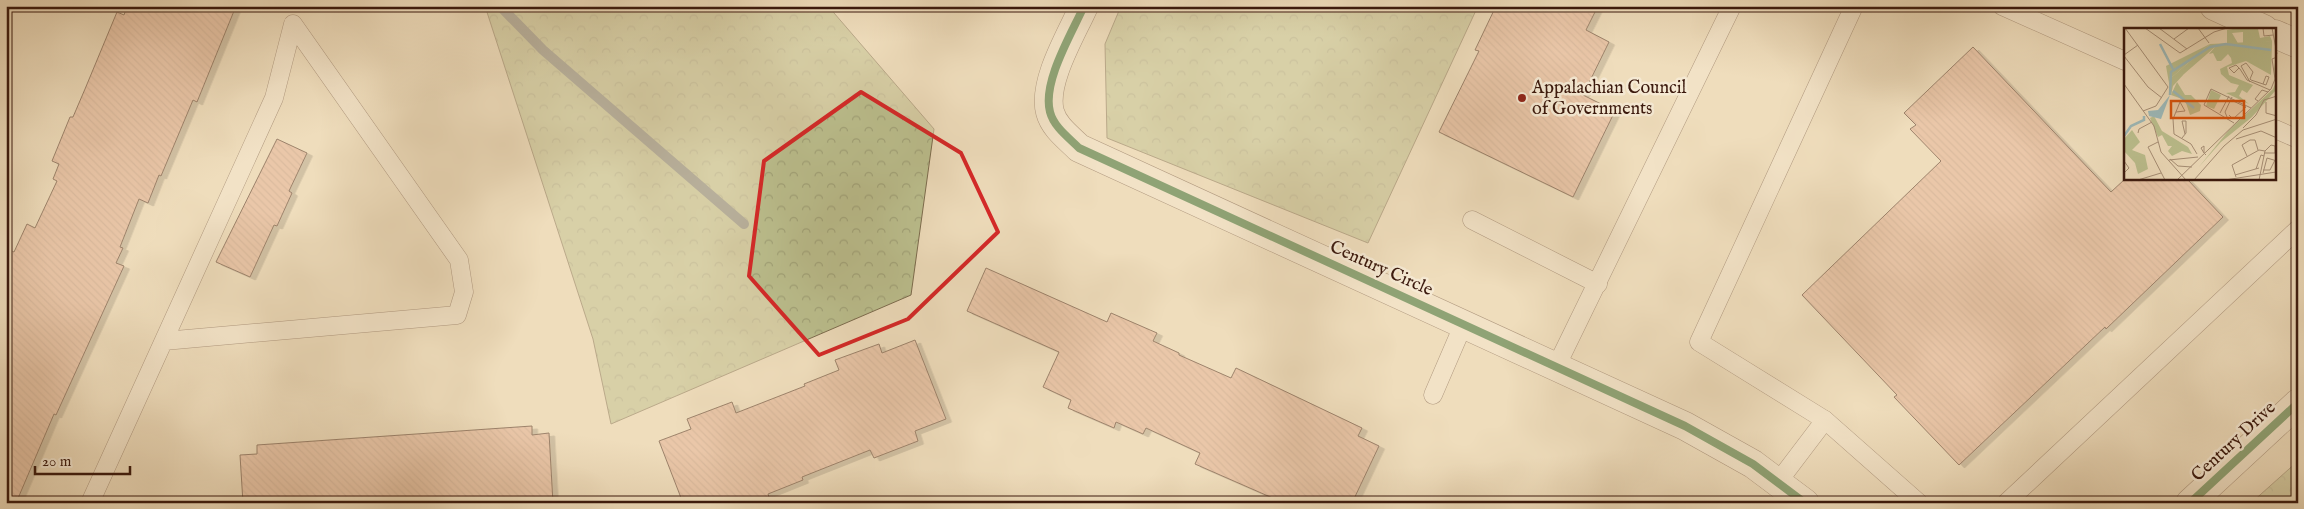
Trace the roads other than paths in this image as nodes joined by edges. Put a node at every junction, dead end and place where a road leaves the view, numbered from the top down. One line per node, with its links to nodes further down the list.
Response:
1 (1084, 6): 15 (street, Century Circle)
2 (1732, 6): 14 (lane)
3 (1854, 6): 20 (lane)
4 (2002, 6): 9 (lane)
5 (2214, 6): 6 (street)
6 (2262, 28)
7 (2276, 34): 8 (street)
8 (2298, 44)
9 (2124, 61)
10 (2276, 128): 11 (lane)
11 (2298, 139)
12 (1472, 220): 14 (lane)
13 (2298, 229): 25 (lane)
14 (1598, 284): 17 (lane)
15 (1464, 323): 17 (street, Century Circle); 18 (lane)
16 (164, 341): 16 (lane); 22 (lane)
17 (1557, 365): 21 (street, Century Circle)
18 (1433, 395)
19 (2298, 403): 26 (street, Century Drive)
20 (1825, 420): 21 (lane); 24 (lane)
21 (1778, 482): 23 (street, Century Circle)
22 (90, 503)
23 (1805, 503)
24 (1919, 503)
25 (2006, 503)
26 (2190, 503)

